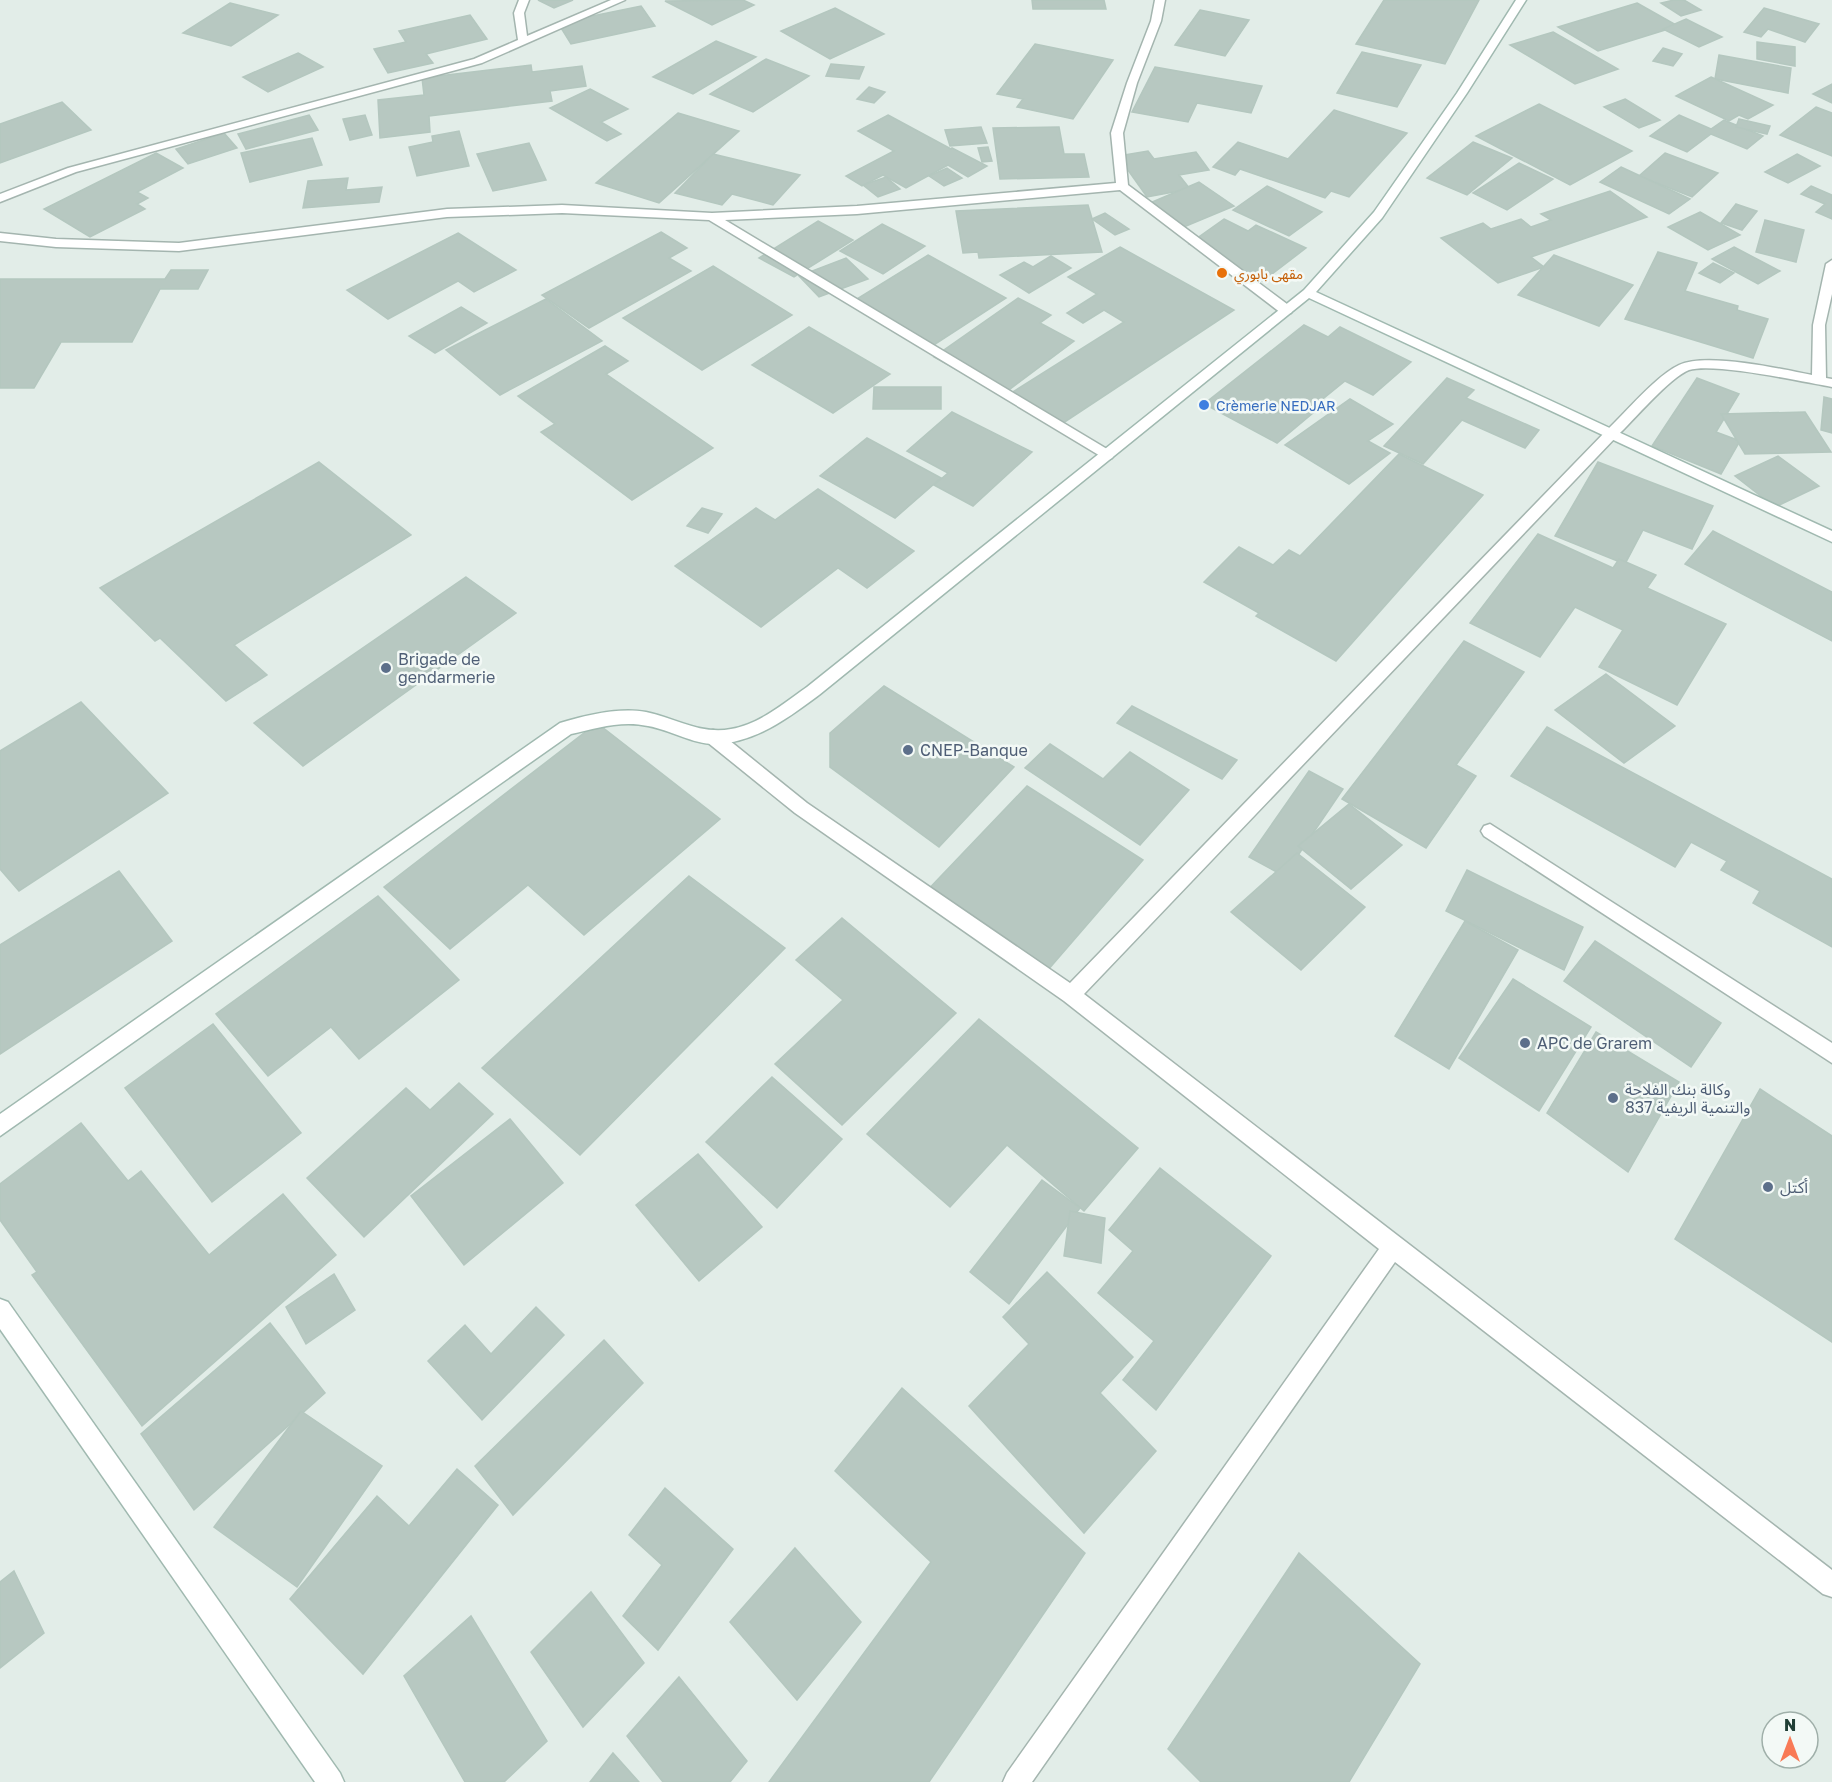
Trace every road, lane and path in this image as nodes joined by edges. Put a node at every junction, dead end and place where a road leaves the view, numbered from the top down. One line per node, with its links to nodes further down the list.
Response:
1 (525, 0): 5 (street)
2 (620, 0): 5 (street)
3 (1160, 0): 6 (street)
4 (1521, 0): 11 (street)
5 (523, 42): 7 (street)
6 (1122, 186): 8 (street); 12 (street)
7 (0, 198)
8 (712, 217): 9 (street); 16 (street)
9 (0, 237)
10 (1832, 264): 13 (street)
11 (1308, 293): 12 (street); 15 (street)
12 (1286, 310): 16 (street)
13 (1826, 359): 14 (street)
14 (1826, 382): 15 (street)
15 (1612, 433): 17 (street); 20 (street)
16 (1107, 455): 18 (street)
17 (1832, 537)
18 (713, 737): 20 (street); 22 (street)
19 (1490, 831): 21 (street)
20 (1071, 995): 23 (street)
21 (1832, 1054)
22 (0, 1126)
23 (1393, 1247): 25 (street); 27 (street)
24 (0, 1310): 26 (street)
25 (1832, 1585)
26 (331, 1782)
27 (1016, 1782)

